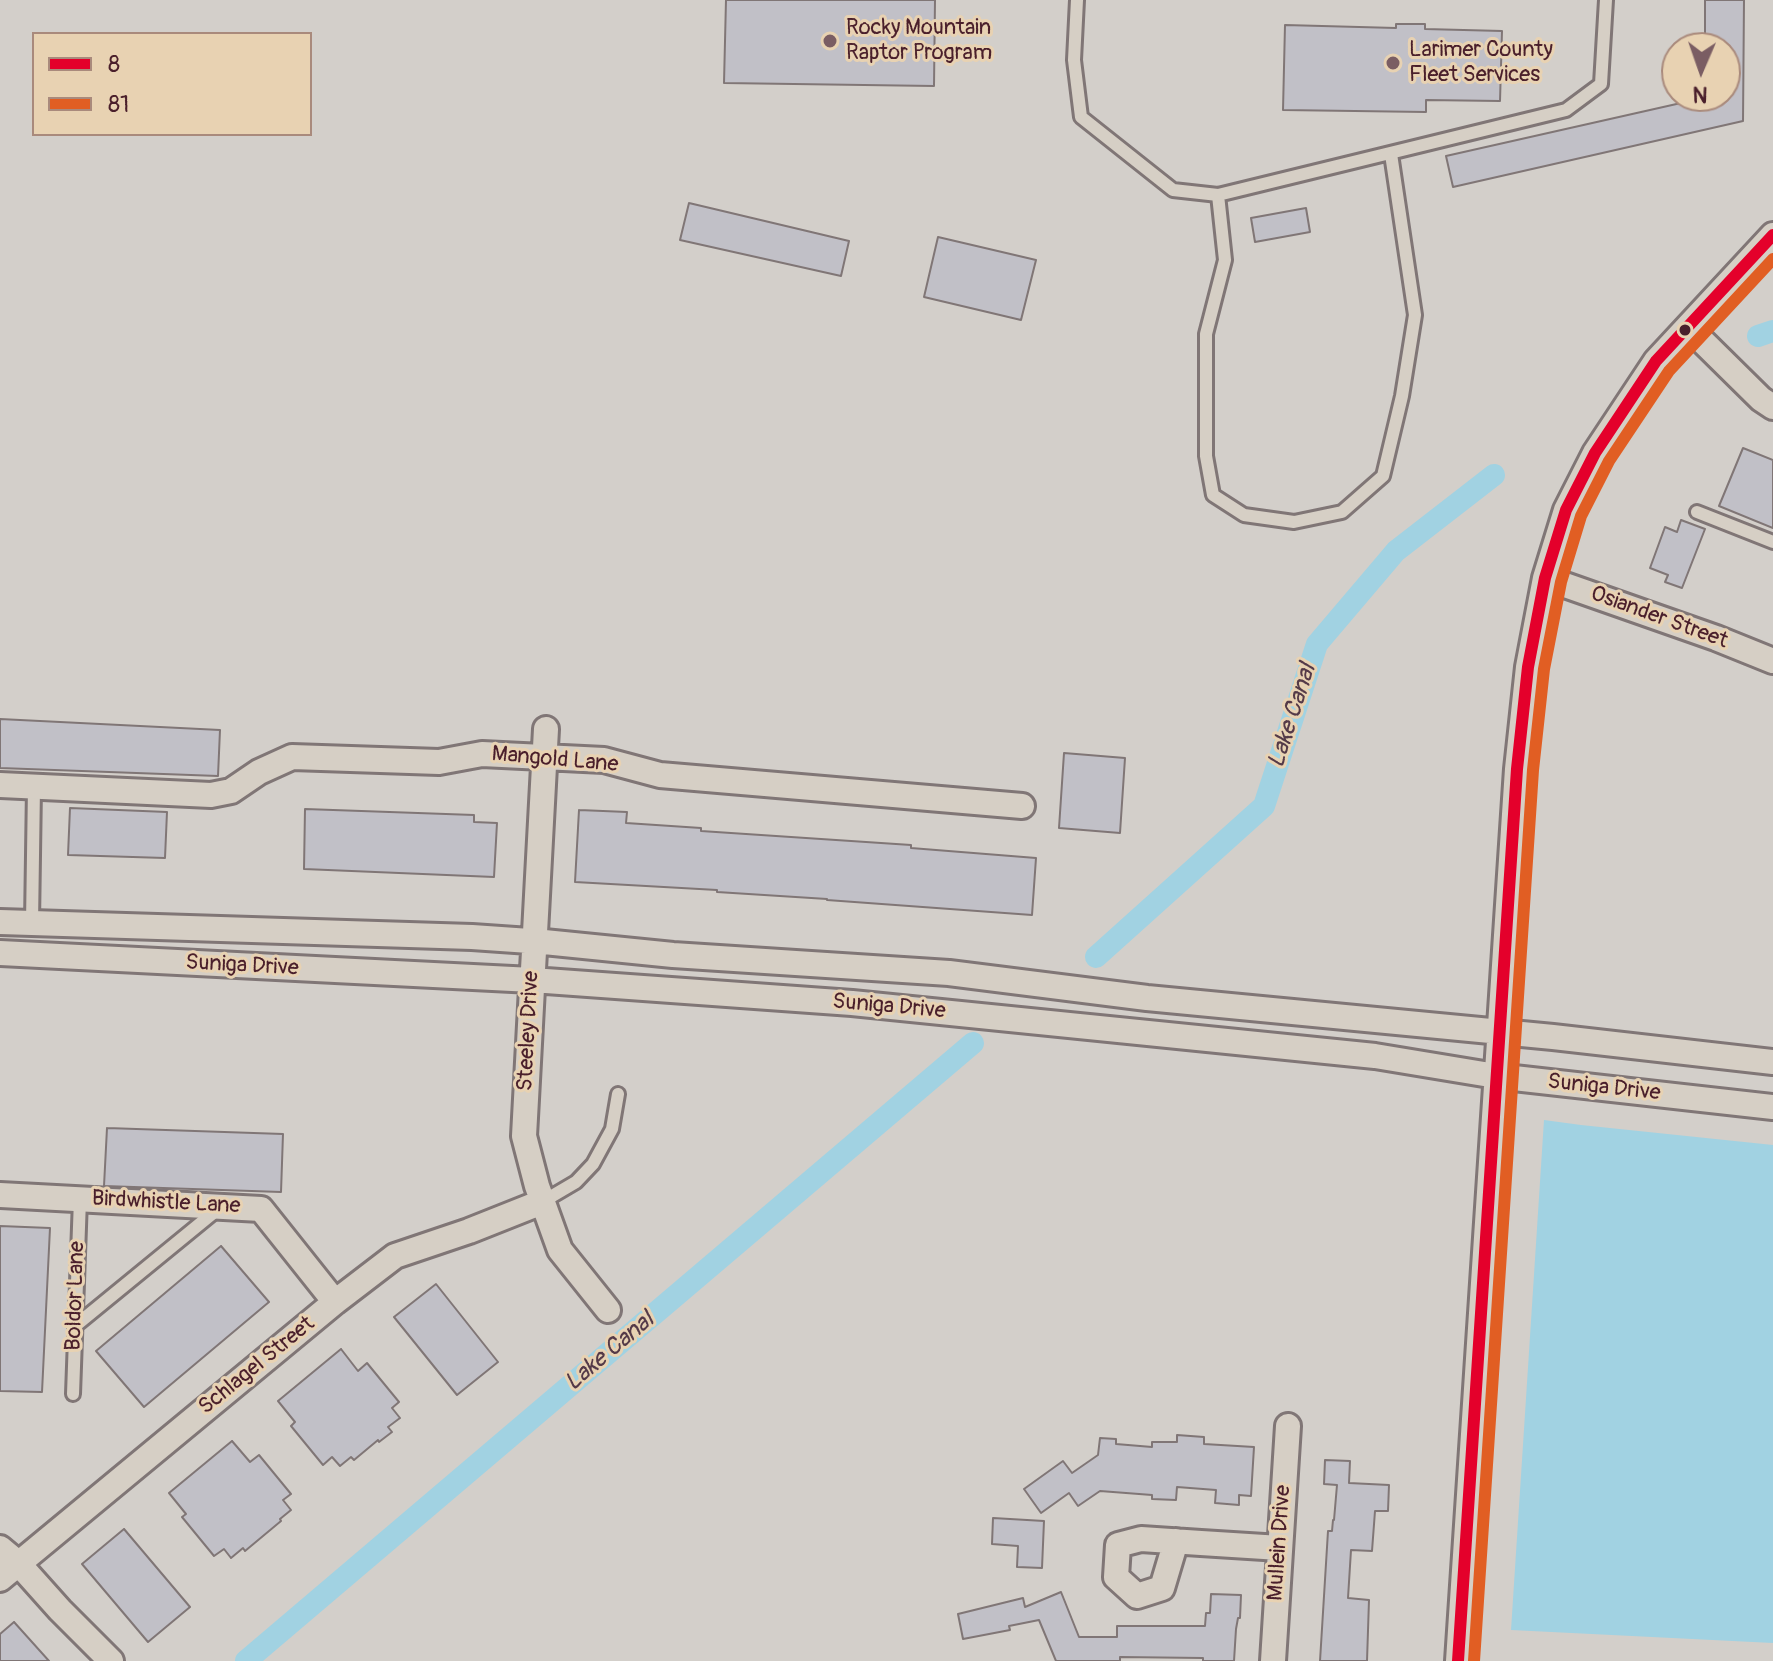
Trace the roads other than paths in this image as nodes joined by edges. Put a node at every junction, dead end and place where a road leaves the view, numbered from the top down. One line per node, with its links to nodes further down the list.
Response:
1 (1077, 0): 4 (lane)
2 (1606, 0): 3 (lane)
3 (1391, 154): 4 (lane); 4 (lane)
4 (1218, 195)
5 (1773, 235): 6 (street)
6 (1688, 327): 7 (street); 10 (street)
7 (1773, 407)
8 (1697, 512): 9 (lane)
9 (1773, 542)
10 (1545, 578): 11 (street, Osiander Street); 22 (street)
11 (1773, 661)
12 (546, 729): 13 (street, Steeley Drive)
13 (545, 757): 15 (street, Mangold Lane); 16 (street, Mangold Lane); 19 (street, Steeley Drive)
14 (0, 785): 15 (street, Mangold Lane)
15 (34, 787): 18 (lane)
16 (1022, 806)
17 (0, 922): 18 (street, Suniga Drive)
18 (32, 923): 19 (street, Suniga Drive)
19 (534, 942): 21 (street, Steeley Drive); 22 (street, Suniga Drive)
20 (0, 953): 21 (street, Suniga Drive)
21 (532, 980): 24 (street, Suniga Drive); 29 (street, Steeley Drive)
22 (1501, 1032): 23 (street, Suniga Drive); 24 (street)
23 (1773, 1062)
24 (1496, 1076): 26 (street, Suniga Drive); 41 (street)
25 (618, 1094): 29 (lane)
26 (1773, 1107)
27 (0, 1195): 28 (street, Birdwhistle Lane)
28 (80, 1199): 30 (street, Birdwhistle Lane); 33 (lane, Boldor Lane)
29 (542, 1202): 31 (street, Schlagel Street); 32 (street, Steeley Drive)
30 (223, 1205): 31 (street, Birdwhistle Lane); 33 (lane)
31 (335, 1302): 38 (street, Schlagel Street)
32 (608, 1310)
33 (75, 1326): 34 (lane, Boldor Lane)
34 (73, 1394)
35 (1288, 1426): 37 (street, Mullein Drive)
36 (1176, 1541): 37 (street)
37 (1280, 1548): 40 (street, Mullein Drive)
38 (6, 1563): 39 (street)
39 (111, 1661)
40 (1273, 1661)
41 (1458, 1661)

